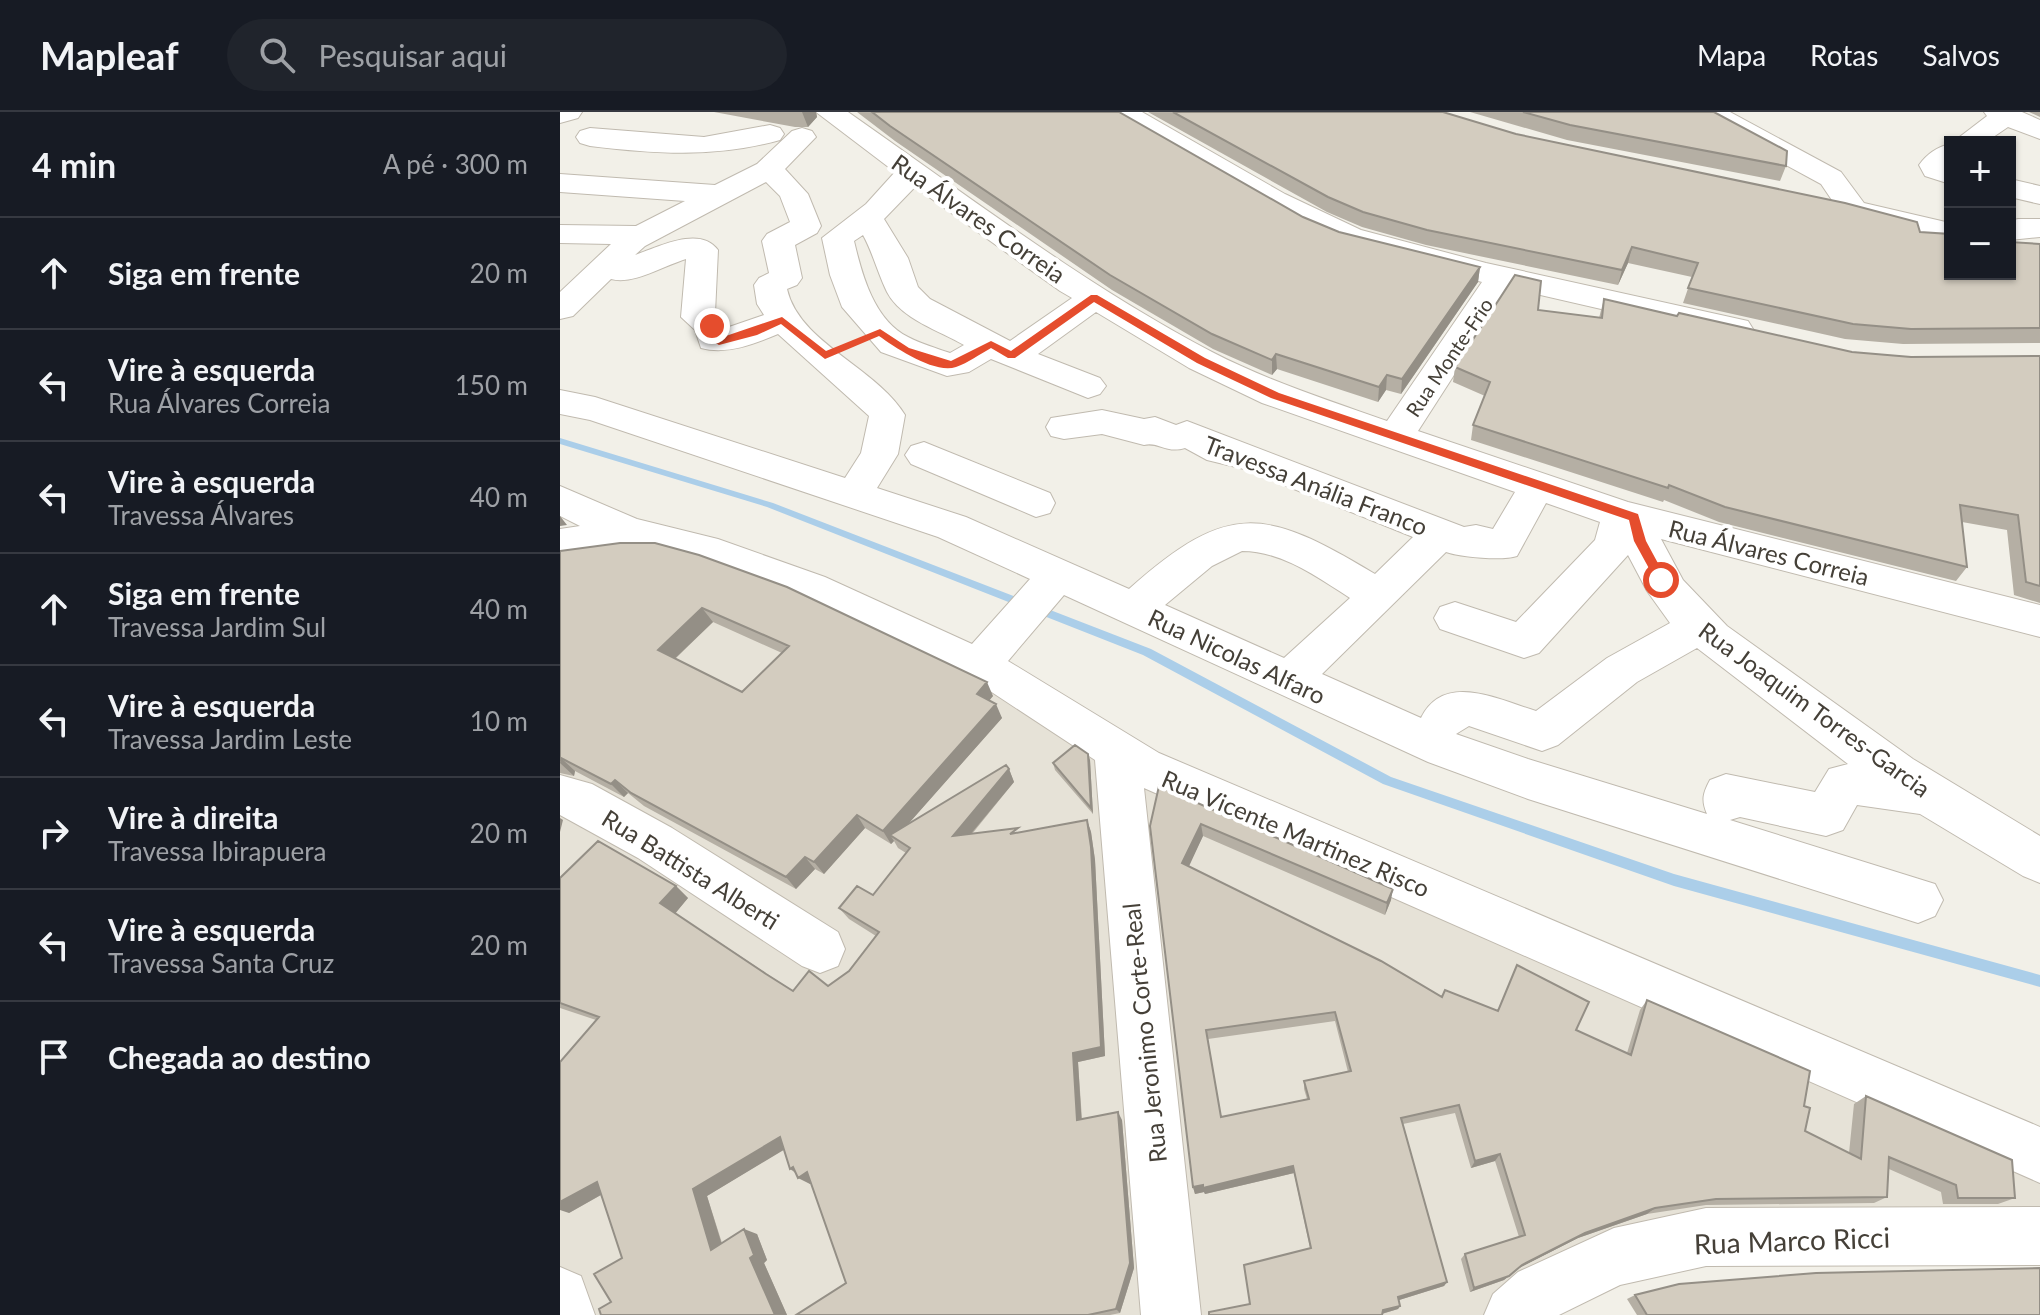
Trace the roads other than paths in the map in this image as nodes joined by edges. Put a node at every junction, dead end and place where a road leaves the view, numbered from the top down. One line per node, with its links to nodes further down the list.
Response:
1 (568, 112): 5 (street)
2 (1122, 112): 27 (street)
3 (1709, 112): 19 (street)
4 (2001, 114): 8 (street); 10 (street)
5 (560, 115)
6 (704, 118): 9 (street)
7 (843, 123): 11 (street); 14 (street, Rua Álvares Correia)
8 (2040, 130)
9 (770, 134): 11 (street); 12 (street)
10 (1974, 136)
11 (802, 137): 13 (street)
12 (583, 169): 16 (street); 20 (street)
13 (767, 170): 16 (street); 33 (street)
14 (914, 170): 21 (street); 31 (street, Rua Álvares Correia)
15 (2016, 189): 17 (street)
16 (720, 195): 26 (street)
17 (2040, 195)
18 (1808, 198): 19 (street)
19 (1853, 209): 24 (street)
20 (560, 213)
21 (868, 217): 30 (street); 34 (street)
22 (2040, 228): 23 (street)
23 (2016, 229)
24 (1940, 231)
25 (560, 234): 26 (street)
26 (641, 235): 28 (street)
27 (1502, 276): 35 (street); 41 (street, Rua Monte-Frio)
28 (583, 280): 29 (street); 32 (street); 33 (street)
29 (643, 288)
30 (905, 295): 34 (street); 36 (street)
31 (1094, 298): 36 (street); 41 (street, Rua Álvares Correia)
32 (561, 309)
33 (782, 320): 37 (street)
34 (872, 324): 36 (street); 37 (street)
35 (1768, 336)
36 (1001, 350): 38 (street)
37 (825, 356): 45 (street)
38 (1088, 386)
39 (560, 402): 45 (street, Rua Nicolas Alfaro)
40 (1064, 427): 51 (street, Travessa Anália Franco)
41 (1395, 437): 44 (street, Rua Álvares Correia)
42 (924, 455): 43 (street)
43 (991, 485): 47 (street); 49 (street)
44 (1537, 486): 48 (street, Rua Álvares Correia); 51 (street, Travessa Anália Franco)
45 (854, 495): 49 (street, Rua Nicolas Alfaro)
46 (560, 500): 50 (street, Rua Vicente Martinez Risco)
47 (1036, 503)
48 (1628, 516): 56 (street); 57 (street, Rua Álvares Correia); 58 (street, Rua Joaquim Torres-Garcia)
49 (952, 527): 53 (street, Rua Nicolas Alfaro)
50 (627, 531): 52 (street); 59 (street, Rua Vicente Martinez Risco)
51 (1440, 533): 54 (street)
52 (560, 544)
53 (1058, 575): 55 (street, Rua Nicolas Alfaro); 59 (street)
54 (1378, 595): 55 (street); 60 (street)
55 (1134, 609): 60 (street, Rua Nicolas Alfaro)
56 (1455, 618)
57 (2040, 621)
58 (1699, 627): 61 (street); 64 (street, Rua Joaquim Torres-Garcia)
59 (979, 665): 62 (street, Rua Vicente Martinez Risco)
60 (1289, 679): 67 (street, Rua Nicolas Alfaro)
61 (1442, 720)
62 (1117, 751): 69 (street, Rua Vicente Martinez Risco); 73 (street, Rua Jeronimo Corte-Real)
63 (560, 795): 68 (street, Rua Battista Alberti)
64 (1936, 798): 65 (street); 66 (street, Rua Joaquim Torres-Garcia)
65 (1725, 802)
66 (2040, 861)
67 (1918, 900)
68 (820, 949)
69 (2040, 1155)
70 (2040, 1236): 74 (street, Rua Marco Ricci)
71 (560, 1297): 72 (street)
72 (565, 1315)
73 (1171, 1315)
74 (1514, 1315)

